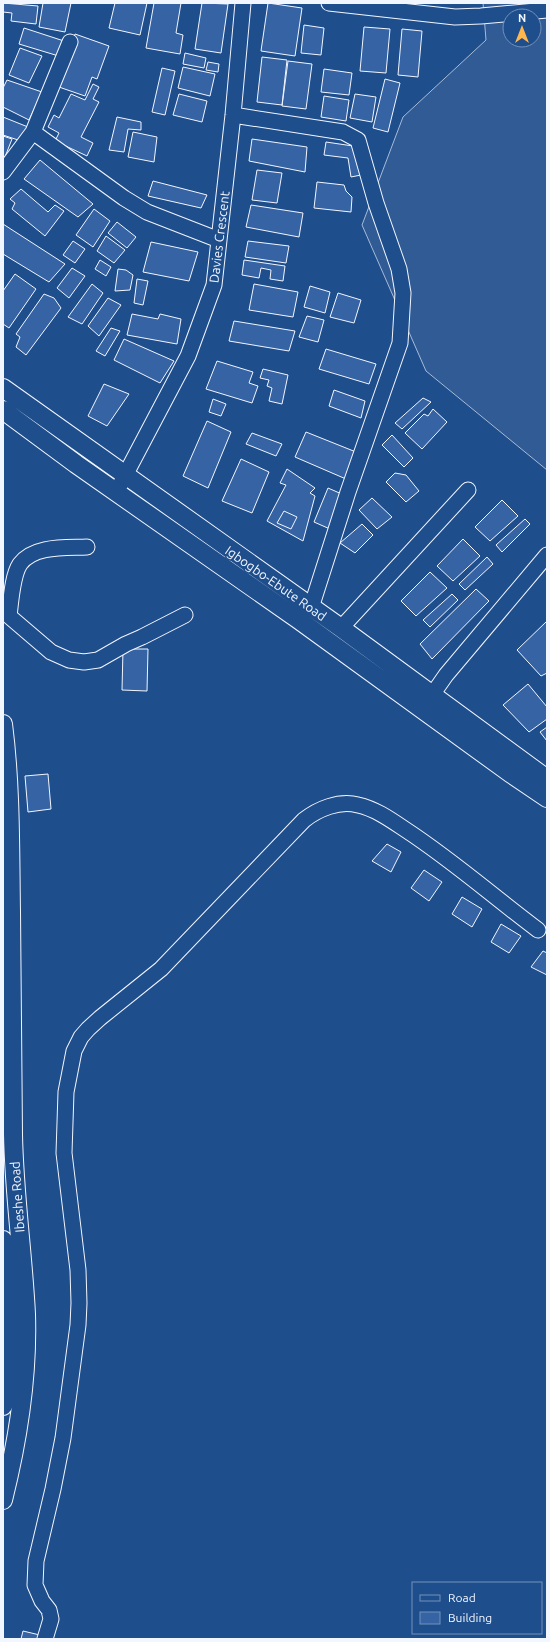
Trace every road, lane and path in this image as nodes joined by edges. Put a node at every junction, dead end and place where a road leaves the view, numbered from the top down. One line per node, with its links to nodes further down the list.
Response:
1 (243, 3): 5 (street, Davies Crescent)
2 (329, 3): 3 (street)
3 (547, 10)
4 (70, 42): 6 (street)
5 (233, 116): 8 (street, Davies Crescent); 16 (street)
6 (33, 132): 7 (street); 8 (street)
7 (3, 172)
8 (220, 240): 11 (street, Davies Crescent)
9 (3, 388): 11 (main road, Igbogbo-Ebute Road)
10 (3, 410): 13 (main road, Igbogbo-Ebute Road)
11 (126, 476): 13 (street, Davies Crescent); 16 (main road, Igbogbo-Ebute Road)
12 (468, 490): 19 (street)
13 (116, 492): 23 (main road, Igbogbo-Ebute Road)
14 (87, 547): 17 (street)
15 (547, 555): 20 (street)
16 (311, 608): 19 (main road, Igbogbo-Ebute Road)
17 (6, 613): 18 (street)
18 (185, 615)
19 (341, 628): 20 (main road, Igbogbo-Ebute Road)
20 (432, 695): 22 (main road, Igbogbo-Ebute Road)
21 (3, 724): 27 (main road, Ibeshe Road)
22 (547, 779)
23 (547, 798)
24 (538, 930): 28 (street)
25 (3, 1240): 26 (main road, Ibeshe Road)
26 (3, 1406)
27 (3, 1500)
28 (45, 1639)

